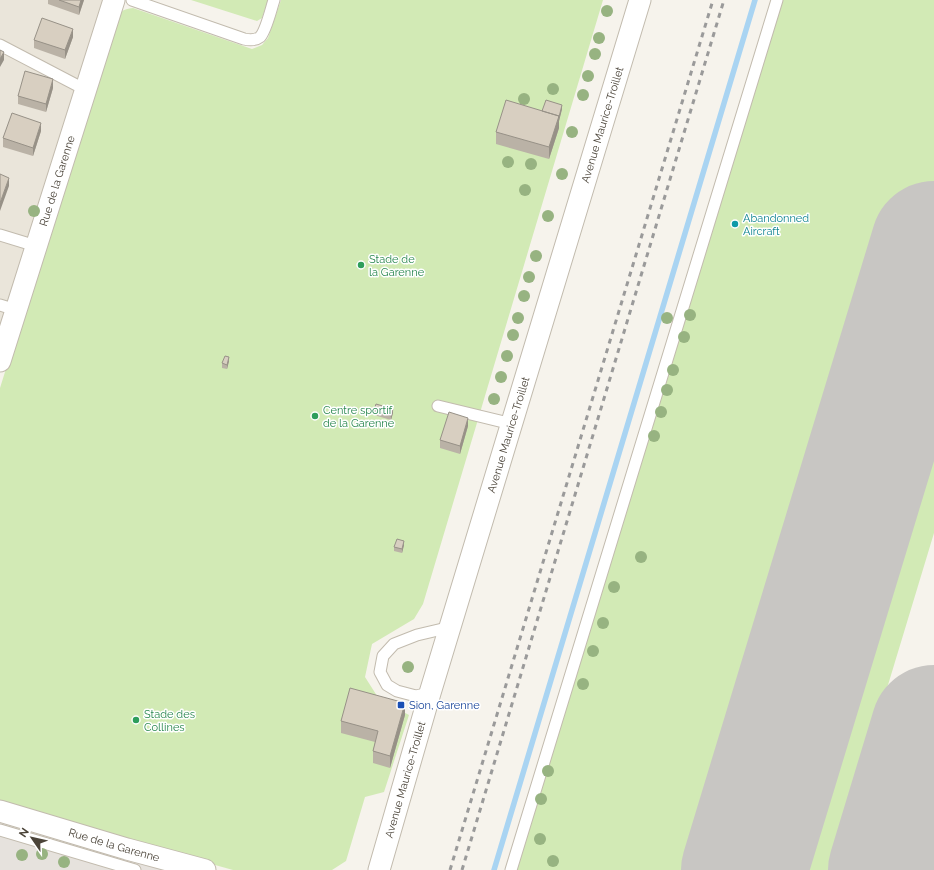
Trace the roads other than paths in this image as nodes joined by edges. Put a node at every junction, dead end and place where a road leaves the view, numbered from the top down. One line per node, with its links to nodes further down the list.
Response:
1 (114, 0): 7 (street, Rue de la Garenne)
2 (132, 0): 3 (lane)
3 (274, 0)
4 (640, 0): 13 (street, Avenue Maurice-Troillet)
5 (777, 0): 21 (lane)
6 (0, 45): 7 (lane)
7 (86, 90): 9 (street, Rue de la Garenne)
8 (0, 235): 9 (lane)
9 (36, 246): 10 (street, Rue de la Garenne)
10 (8, 308): 11 (street, Rue de la Garenne)
11 (0, 362)
12 (438, 406): 13 (lane)
13 (512, 424): 14 (street, Avenue Maurice-Troillet)
14 (451, 627): 15 (street, Avenue Maurice-Troillet); 15 (lane)
15 (430, 693): 20 (street, Avenue Maurice-Troillet)
16 (0, 811): 19 (street, Rue de la Garenne)
17 (0, 830): 18 (lane)
18 (135, 870)
19 (205, 870)
20 (379, 870)
21 (511, 870)

